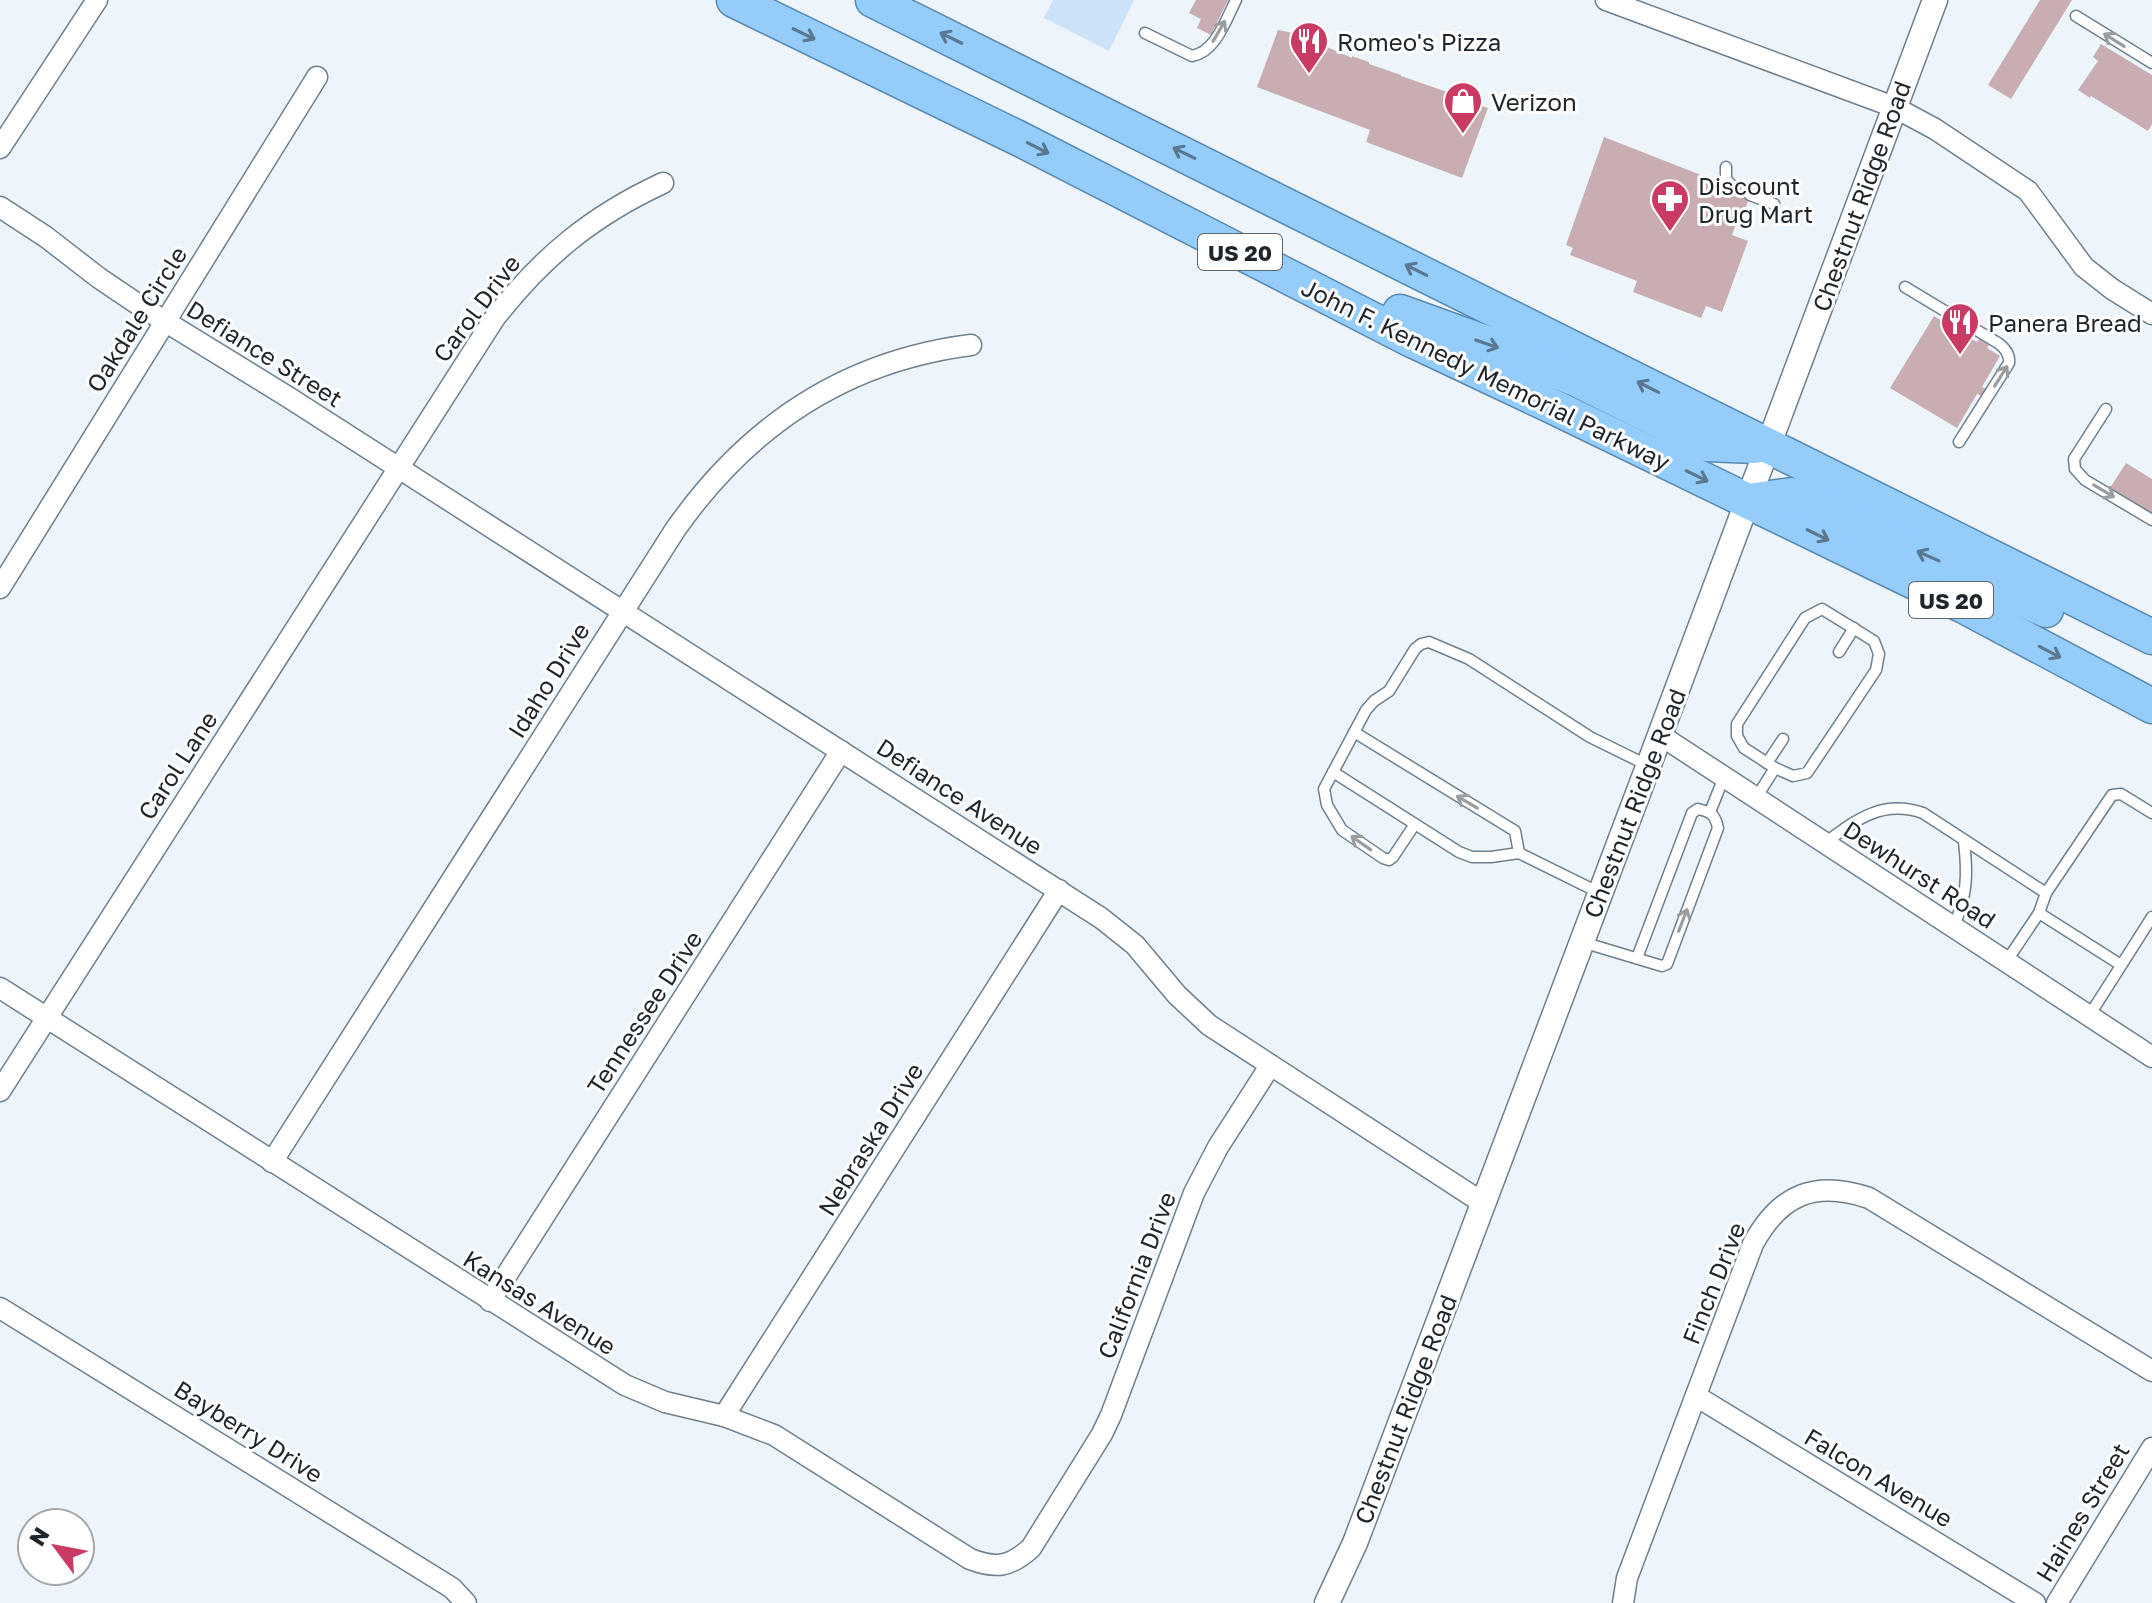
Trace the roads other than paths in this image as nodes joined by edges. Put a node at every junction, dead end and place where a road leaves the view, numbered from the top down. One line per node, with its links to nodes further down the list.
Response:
1 (97, 0): 12 (street)
2 (734, 0): 19 (highway, John F. Kennedy Memorial Parkway / US 20, one-way to 19)
3 (873, 0): 26 (highway, US 20, one-way to 3)
4 (1236, 0): 8 (lane, one-way to 4)
5 (1606, 0): 11 (street)
6 (1935, 0): 11 (street, Chestnut Ridge Road)
7 (2076, 16): 9 (lane, one-way to 7)
8 (1145, 33)
9 (2152, 63)
10 (317, 77): 22 (street, Oakdale Circle)
11 (1894, 107): 21 (street); 26 (street, Chestnut Ridge Road)
12 (0, 148)
13 (1726, 167): 15 (lane)
14 (663, 183): 27 (street, Carol Drive)
15 (1734, 188)
16 (1750, 195): 17 (lane)
17 (1774, 204)
18 (0, 207): 22 (street, Defiance Street)
19 (1205, 234): 26 (highway, one-way to 26); 28 (highway, John F. Kennedy Memorial Parkway / US 20, one-way to 28)
20 (1905, 287): 25 (lane, one-way to 20)
21 (2152, 314)
22 (165, 322): 27 (street, Defiance Street); 30 (street, Oakdale Circle)
23 (971, 345): 31 (street, Idaho Drive)
24 (2106, 409): 29 (lane, one-way to 29)
25 (1959, 442)
26 (1768, 447): 28 (street, Chestnut Ridge Road); 33 (highway, US 20)
27 (392, 464): 31 (street, Defiance Avenue); 64 (street, Carol Lane)
28 (1748, 501): 35 (highway, one-way to 28); 36 (highway, John F. Kennedy Memorial Parkway / US 20, one-way to 36); 38 (street, Chestnut Ridge Road)
29 (2152, 520)
30 (0, 588)
31 (623, 611): 40 (street, Defiance Avenue); 68 (street, Idaho Drive)
32 (1854, 628): 34 (lane); 41 (lane); 41 (lane)
33 (2152, 637)
34 (1839, 652)
35 (2152, 657)
36 (2152, 706)
37 (1354, 732): 42 (lane); 43 (lane); 51 (lane, one-way to 37)
38 (1660, 735): 42 (street, Chestnut Ridge Road); 44 (street, Dewhurst Road)
39 (1783, 739): 41 (lane)
40 (841, 751): 52 (street, Defiance Avenue); 70 (street, Tennessee Drive)
41 (1771, 765): 45 (lane)
42 (1649, 766): 53 (street, Chestnut Ridge Road)
43 (1333, 772): 48 (lane); 48 (lane, one-way to 43)
44 (1724, 777): 45 (street, Dewhurst Road); 46 (lane)
45 (1756, 798): 50 (street, Dewhurst Road)
46 (1710, 812): 59 (lane); 59 (lane, one-way to 46)
47 (2152, 813): 54 (lane)
48 (1415, 824): 51 (lane)
49 (1964, 841): 50 (lane); 54 (lane); 57 (lane)
50 (1825, 843): 57 (street, Dewhurst Road)
51 (1519, 853): 53 (lane)
52 (1059, 890): 66 (street, Defiance Avenue); 74 (street, Nebraska Drive)
53 (1600, 893): 58 (street, Chestnut Ridge Road)
54 (2046, 893): 55 (lane)
55 (2039, 913): 60 (lane); 61 (lane)
56 (2152, 917): 61 (lane)
57 (1954, 927): 60 (street, Dewhurst Road)
58 (1582, 942): 59 (lane); 69 (street, Chestnut Ridge Road)
59 (1637, 958)
60 (2006, 962): 63 (street, Dewhurst Road)
61 (2121, 965): 63 (lane)
62 (0, 988): 64 (street, Kansas Avenue)
63 (2089, 1016): 65 (street, Dewhurst Road)
64 (47, 1018): 67 (street, Carol Lane); 68 (street, Kansas Avenue)
65 (2152, 1057)
66 (1270, 1066): 69 (street, Defiance Avenue); 76 (street, California Drive)
67 (0, 1091)
68 (272, 1162): 70 (street, Kansas Avenue)
69 (1483, 1203): 78 (street, Chestnut Ridge Road)
70 (490, 1301): 74 (street, Kansas Avenue)
71 (0, 1308): 77 (street, Bayberry Drive)
72 (2152, 1371): 73 (street, Finch Drive)
73 (1696, 1396): 79 (street, Finch Drive); 80 (street, Falcon Avenue)
74 (724, 1416): 76 (street, Kansas Avenue)
75 (2152, 1448): 81 (street, Haines Street)
76 (1058, 1505)
77 (466, 1603)
78 (1327, 1603)
79 (1623, 1603)
80 (2035, 1603)
81 (2057, 1603)

